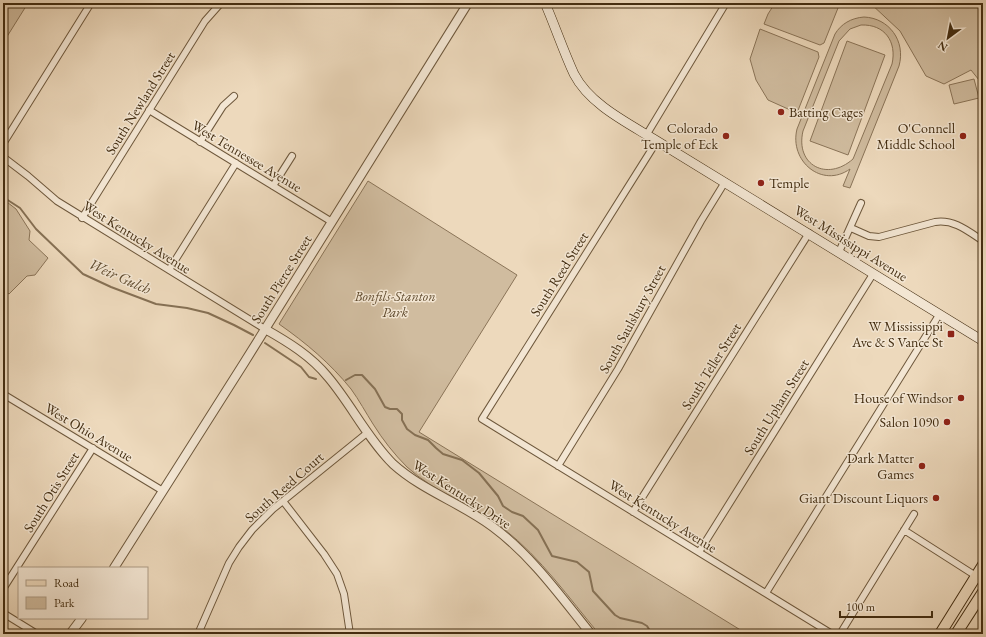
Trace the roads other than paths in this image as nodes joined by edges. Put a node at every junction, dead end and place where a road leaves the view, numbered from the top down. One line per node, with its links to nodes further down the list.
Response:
1 (91, 3): 11 (street)
2 (221, 3): 7 (street, South Newland Street)
3 (468, 3): 19 (street, South Pierce Street)
4 (544, 3): 8 (main road, West Mississippi Avenue)
5 (726, 3): 8 (street)
6 (234, 96): 10 (street)
7 (149, 110): 10 (street, West Tennessee Avenue); 18 (street, South Newland Street)
8 (647, 134): 9 (main road, West Mississippi Avenue)
9 (657, 140): 15 (main road, West Mississippi Avenue); 30 (street, South Reed Street)
10 (200, 142): 14 (street, West Tennessee Avenue)
11 (3, 144)
12 (292, 156): 16 (street)
13 (3, 157): 18 (street, West Kentucky Avenue)
14 (236, 162): 16 (street, West Tennessee Avenue); 24 (street)
15 (725, 182): 21 (main road, West Mississippi Avenue); 33 (street, South Saulsbury Street)
16 (273, 186): 19 (street, West Tennessee Avenue)
17 (862, 202): 20 (street)
18 (82, 218): 24 (street, West Kentucky Avenue)
19 (332, 222): 27 (street, South Pierce Street)
20 (851, 228): 22 (street); 23 (street)
21 (808, 233): 23 (main road, West Mississippi Avenue); 36 (street, South Teller Street)
22 (983, 241)
23 (839, 252): 25 (main road, West Mississippi Avenue)
24 (169, 270): 27 (street, West Kentucky Avenue)
25 (873, 274): 26 (main road, West Mississippi Avenue); 39 (street, South Upham Street)
26 (939, 315): 28 (main road, West Mississippi Avenue); 45 (street)
27 (265, 329): 31 (street, West Kentucky Drive); 34 (street, South Pierce Street)
28 (983, 341)
29 (3, 394): 32 (street, West Ohio Avenue)
30 (482, 419): 33 (street, West Kentucky Avenue)
31 (367, 433): 35 (street, South Reed Court); 52 (street, West Kentucky Drive)
32 (93, 448): 34 (street, West Ohio Avenue); 43 (street, South Otis Street)
33 (558, 466): 36 (street, West Kentucky Avenue)
34 (162, 491): 41 (street, South Pierce Street)
35 (282, 501): 50 (street, South Reed Court); 51 (street)
36 (633, 512): 39 (street, West Kentucky Avenue)
37 (914, 514): 38 (street)
38 (904, 530): 42 (street); 54 (street)
39 (699, 552): 45 (street, West Kentucky Avenue)
40 (983, 565): 42 (main road)
41 (115, 567)
42 (976, 576): 55 (main road)
43 (3, 589)
44 (983, 592): 56 (main road)
45 (766, 593): 53 (street, West Kentucky Avenue)
46 (3, 613): 48 (street)
47 (81, 619): 49 (street)
48 (37, 634)
49 (70, 634)
50 (198, 634)
51 (350, 634)
52 (592, 634)
53 (832, 634)
54 (840, 634)
55 (940, 634)
56 (956, 634)

